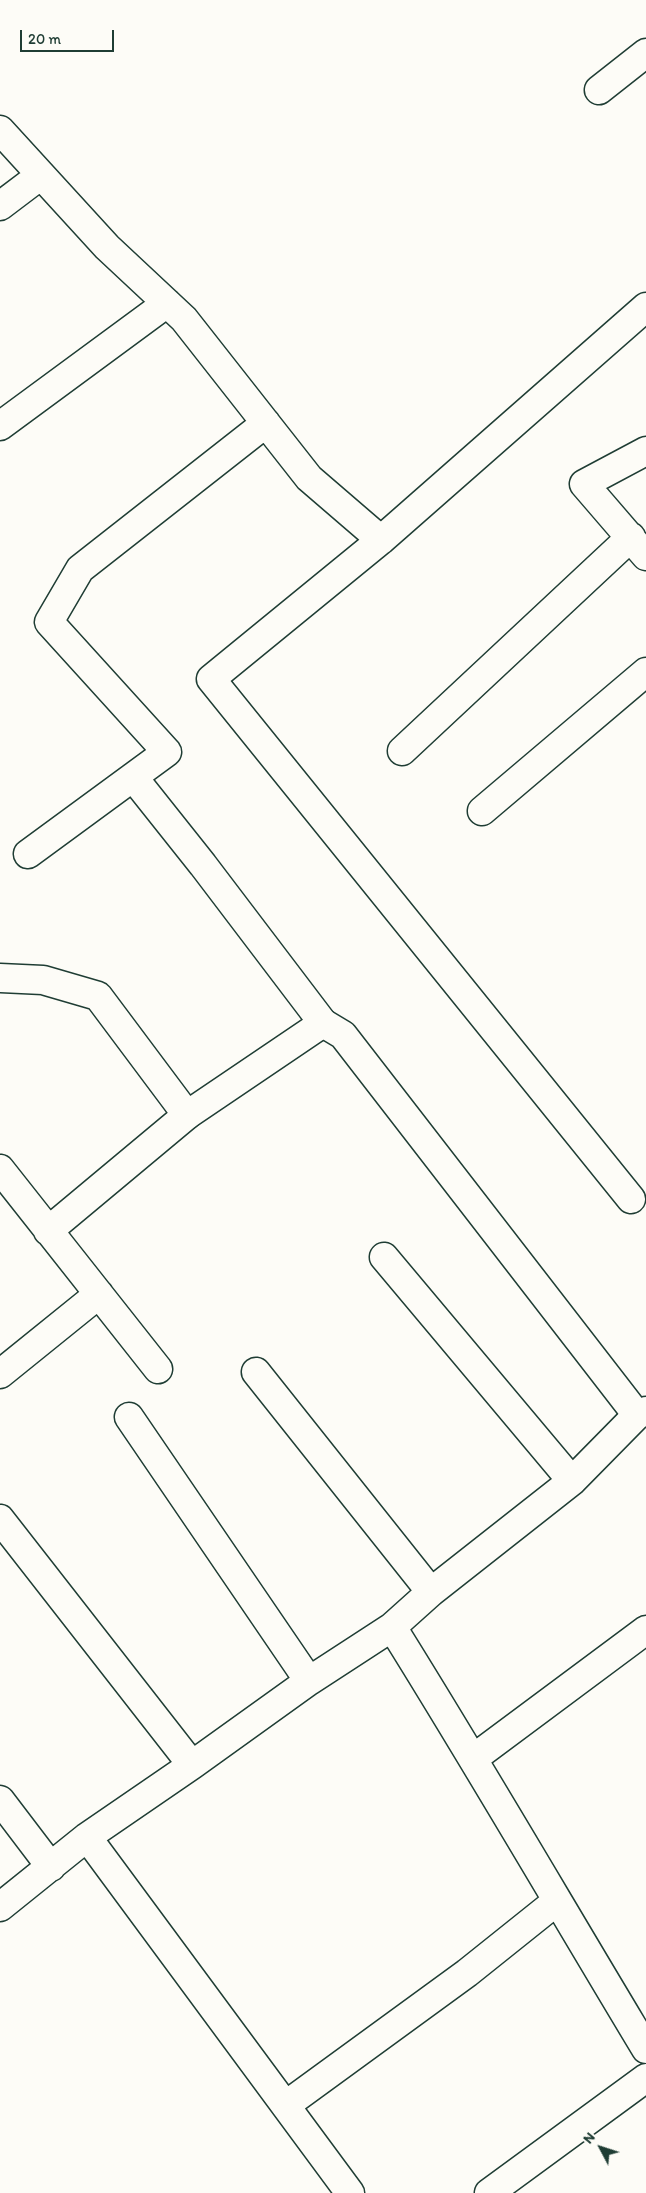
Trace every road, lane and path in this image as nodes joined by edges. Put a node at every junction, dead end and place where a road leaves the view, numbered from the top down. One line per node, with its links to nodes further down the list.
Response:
1 (646, 53): 2 (street)
2 (599, 90)
3 (0, 130): 4 (street)
4 (41, 175): 5 (street); 6 (street)
5 (0, 206)
6 (167, 303): 8 (street); 9 (street)
7 (646, 307): 11 (street)
8 (266, 422): 11 (street); 15 (street)
9 (0, 426)
10 (646, 451): 12 (street)
11 (381, 540): 22 (street)
12 (639, 546): 14 (street)
13 (646, 672): 16 (street)
14 (402, 751)
15 (133, 777): 17 (street); 19 (street)
16 (482, 811)
17 (28, 854)
18 (0, 978): 20 (street)
19 (323, 1023): 20 (street); 29 (street)
20 (187, 1115): 23 (street)
21 (0, 1169): 23 (street)
22 (631, 1199)
23 (48, 1231): 25 (street)
24 (384, 1257): 31 (street)
25 (99, 1294): 26 (street); 28 (street)
26 (158, 1369)
27 (256, 1372): 33 (street)
28 (0, 1374)
29 (642, 1413): 31 (street)
30 (129, 1417): 36 (street)
31 (572, 1481): 33 (street)
32 (0, 1519): 38 (street)
33 (431, 1592): 34 (street)
34 (392, 1627): 36 (street); 37 (street)
35 (646, 1630): 37 (street)
36 (309, 1681): 38 (street)
37 (474, 1758): 42 (street)
38 (192, 1765): 40 (street)
39 (0, 1800): 41 (street)
40 (87, 1837): 41 (street); 46 (street)
41 (51, 1867): 43 (street)
42 (557, 1901): 44 (street); 46 (street)
43 (0, 1907)
44 (646, 2049)
45 (646, 2078): 48 (street)
46 (286, 2105): 47 (street)
47 (350, 2193)
48 (489, 2193)

